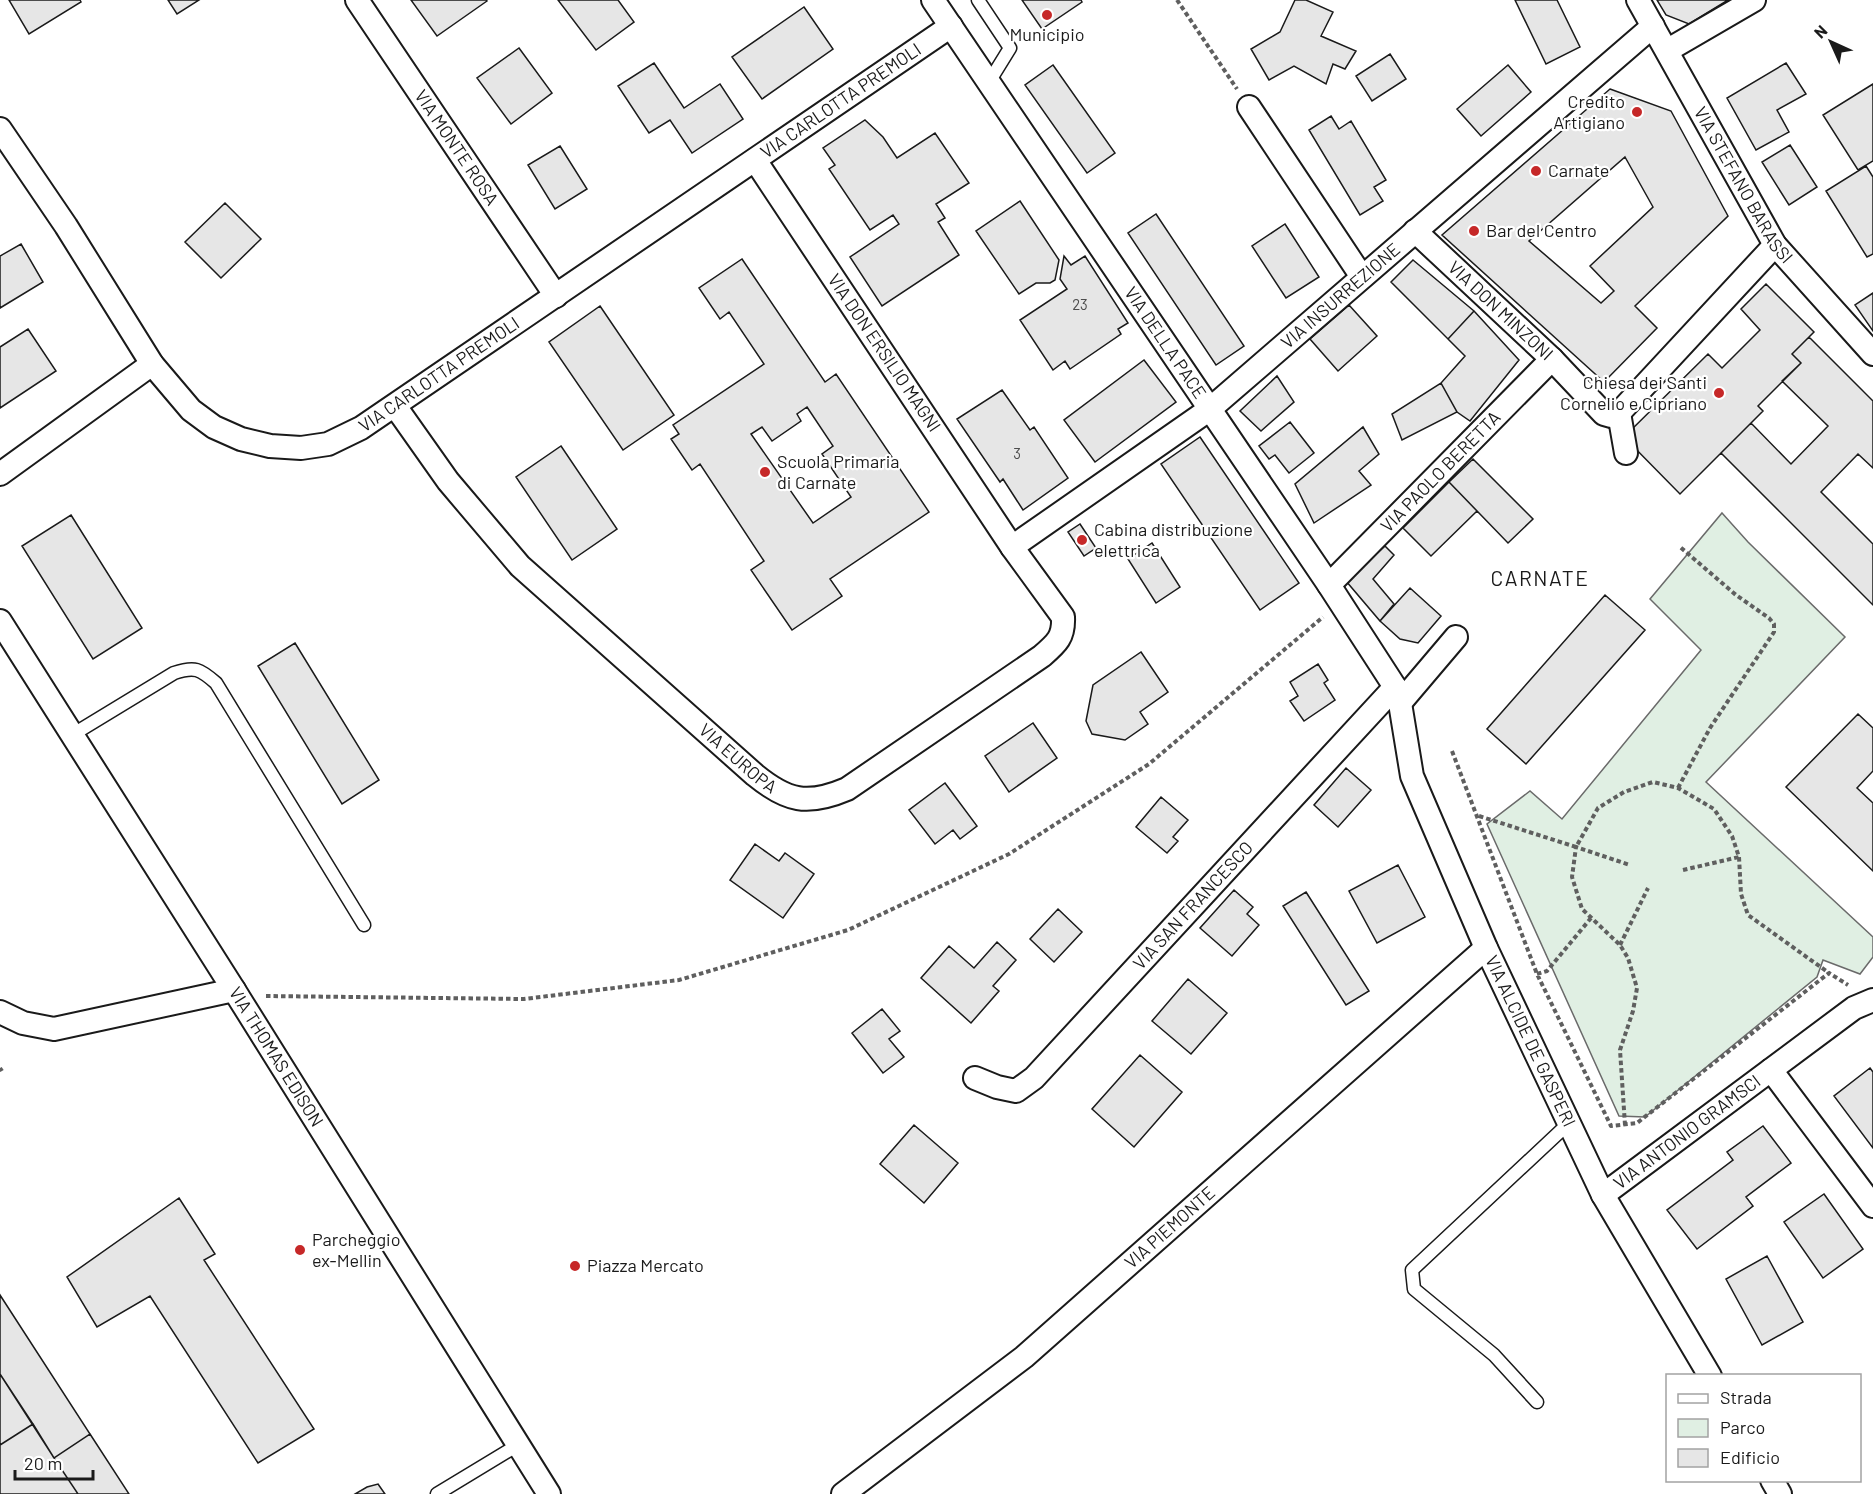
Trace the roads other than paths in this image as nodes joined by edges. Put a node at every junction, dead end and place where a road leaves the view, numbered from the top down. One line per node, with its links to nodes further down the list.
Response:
1 (357, 0): 16 (street, VIA MONTE ROSA)
2 (933, 0): 6 (street, VIA DELLA PACE)
3 (978, 0): 9 (lane)
4 (1638, 0): 7 (street, VIA STEFANO BARASSI)
5 (1754, 0): 8 (street)
6 (951, 26): 9 (street, VIA DELLA PACE); 12 (street, VIA CARLOTTA PREMOLI)
7 (1653, 26): 8 (street, VIA STEFANO BARASSI); 13 (street, VIA INSURREZIONE)
8 (1668, 51): 14 (street, VIA STEFANO BARASSI)
9 (989, 82): 21 (street, VIA DELLA PACE)
10 (1249, 107): 15 (street)
11 (0, 129): 19 (street, VIA CARLOTTA PREMOLI)
12 (754, 160): 16 (street, VIA CARLOTTA PREMOLI); 25 (street, VIA DON ERSILIO MAGNI)
13 (1415, 231): 15 (street, VIA INSURREZIONE); 18 (street, VIA DON MINZONI)
14 (1775, 245): 17 (street, VIA STEFANO BARASSI); 22 (street)
15 (1362, 278): 21 (street, VIA INSURREZIONE)
16 (556, 296): 20 (street, VIA CARLOTTA PREMOLI)
17 (1873, 354)
18 (1552, 359): 22 (street, VIA DON MINZONI); 26 (street, VIA PAOLO BERETTA)
19 (152, 364): 20 (street, VIA CARLOTTA PREMOLI); 24 (street)
20 (395, 406): 25 (street, VIA EUROPA)
21 (1210, 409): 25 (street, VIA INSURREZIONE); 26 (street, VIA DELLA PACE)
22 (1615, 414): 23 (street)
23 (1626, 453)
24 (0, 474)
25 (1012, 547)
26 (1334, 594): 29 (street, VIA DELLA PACE)
27 (0, 621): 30 (street, VIA THOMAS EDISON)
28 (1456, 637): 29 (street)
29 (1398, 695): 32 (street, VIA ALCIDE DE GASPERI); 37 (street, VIA SAN FRANCESCO)
30 (72, 735): 31 (lane); 33 (street, VIA THOMAS EDISON)
31 (364, 925)
32 (1486, 948): 38 (street, VIA ALCIDE DE GASPERI); 46 (street, VIA PIEMONTE)
33 (234, 990): 35 (street); 43 (street, VIA THOMAS EDISON)
34 (1873, 1000): 36 (street, VIA ANTONIO GRAMSCI)
35 (0, 1012)
36 (1771, 1070): 39 (street, VIA ANTONIO GRAMSCI); 40 (street, VIA ANTONIO GRAMSCI)
37 (975, 1078)
38 (1568, 1124): 39 (street, VIA ALCIDE DE GASPERI); 42 (lane)
39 (1603, 1195): 41 (street, VIA ALCIDE DE GASPERI)
40 (1873, 1206)
41 (1709, 1374)
42 (1537, 1402)
43 (518, 1445): 44 (lane); 45 (street, VIA THOMAS EDISON)
44 (437, 1494)
45 (549, 1494)
46 (843, 1494)

